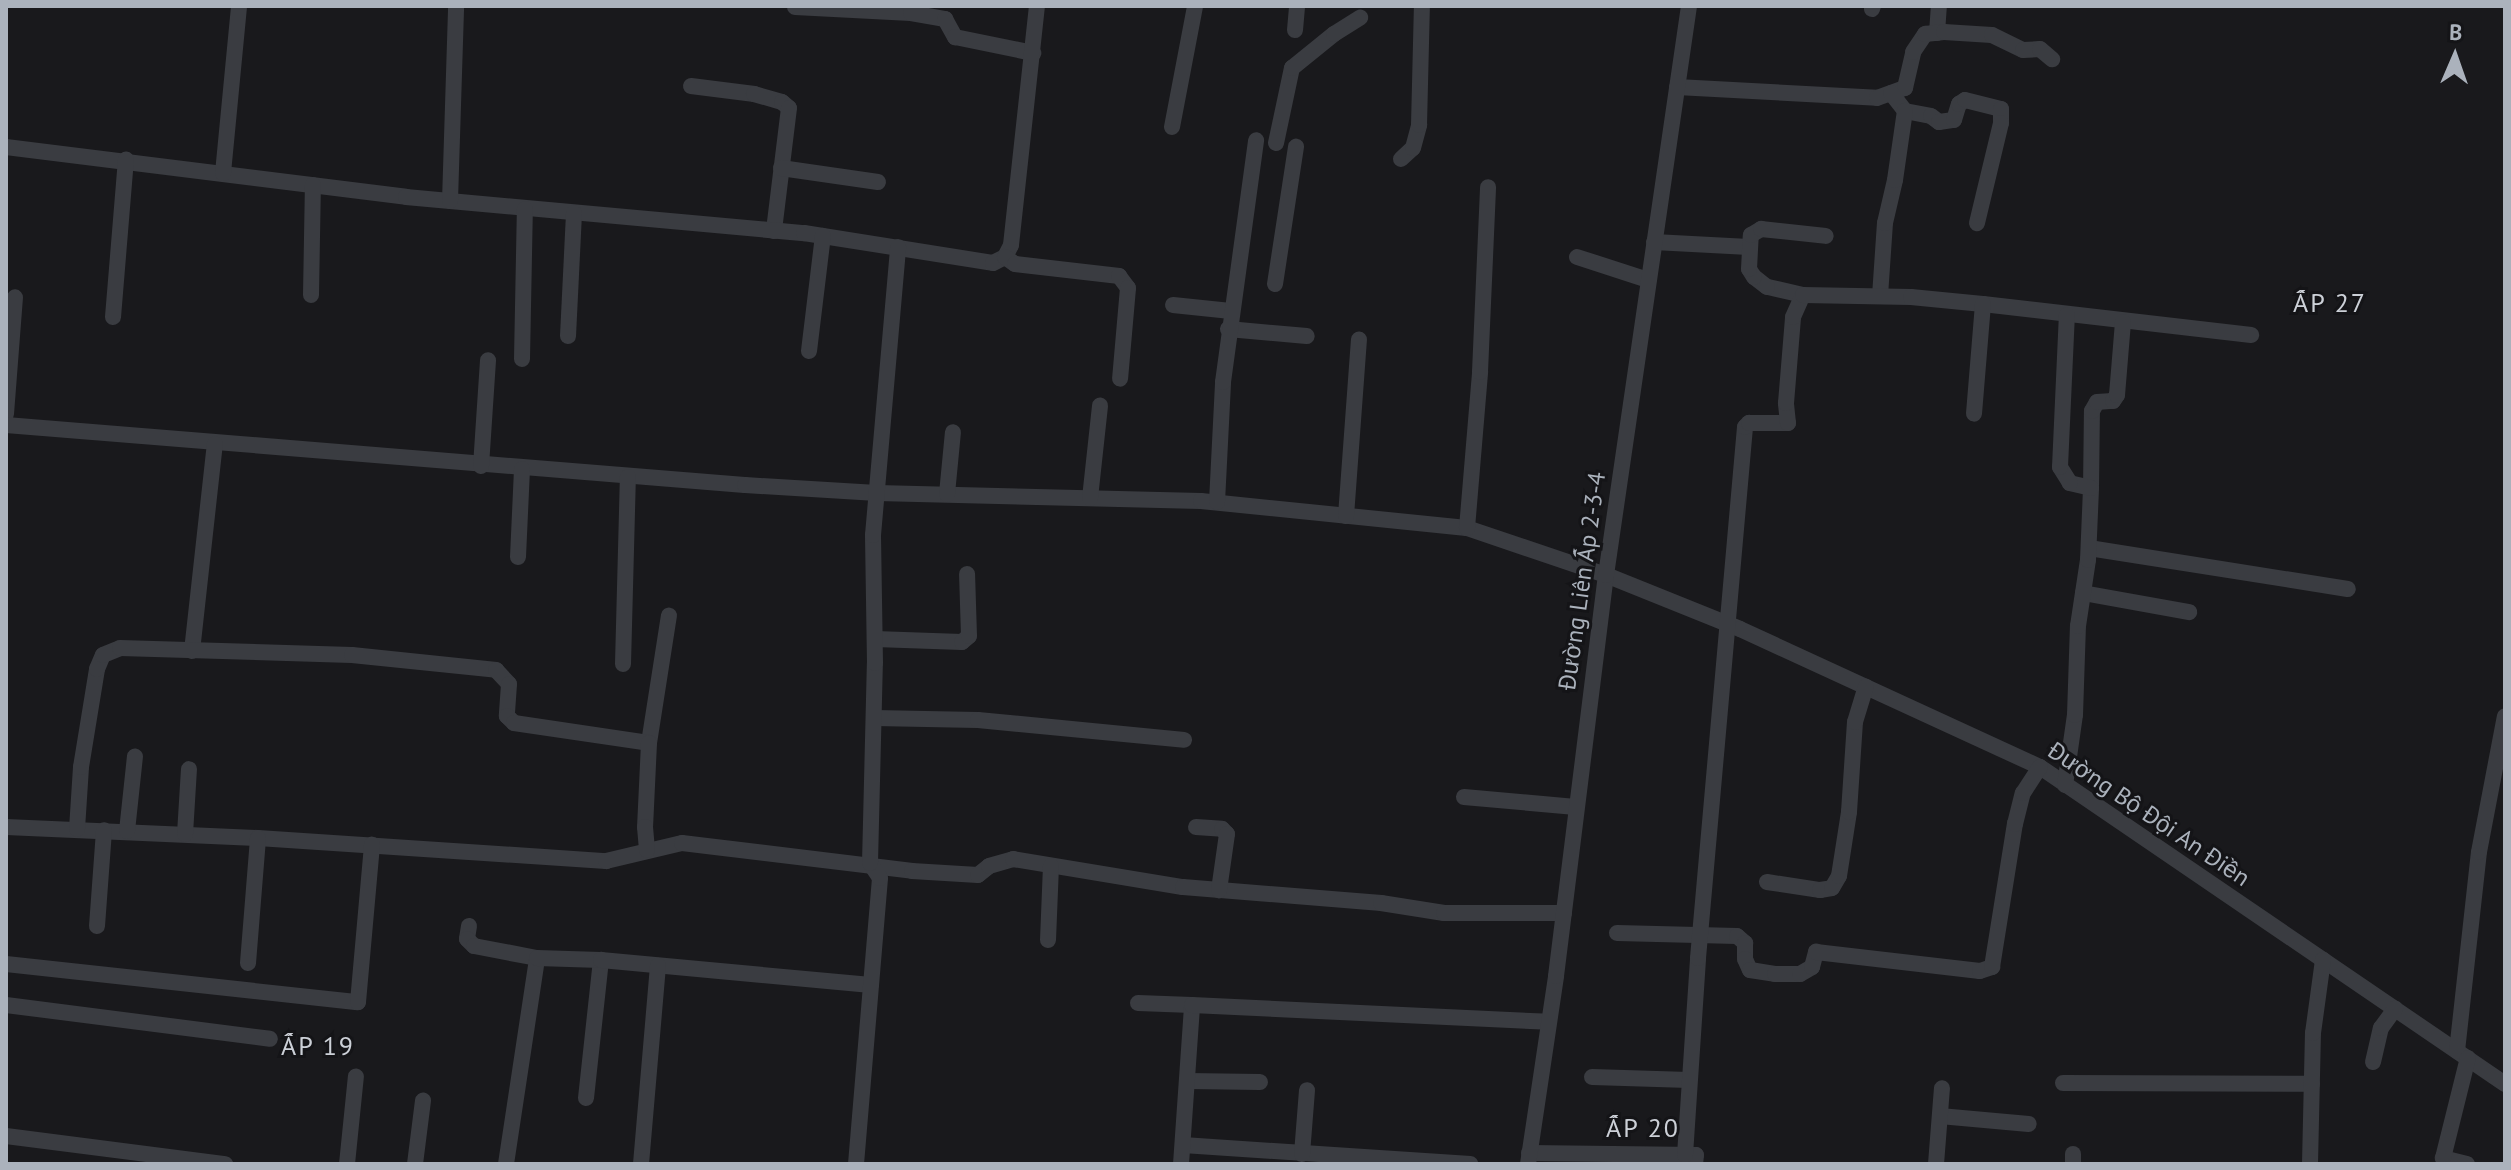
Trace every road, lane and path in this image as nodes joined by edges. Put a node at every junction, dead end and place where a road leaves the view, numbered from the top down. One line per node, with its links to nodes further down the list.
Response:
1 (239, 6): 28 (street)
2 (445, 6): 3 (street)
3 (456, 6): 32 (street)
4 (1037, 6): 14 (street)
5 (1195, 6): 20 (street)
6 (1297, 6): 12 (street)
7 (1422, 6): 25 (street)
8 (1689, 6): 17 (street, Đường Liên Ấp 2-3-4)
9 (1939, 6): 13 (street)
10 (795, 7): 14 (street)
11 (1360, 18): 22 (street)
12 (1295, 30)
13 (1937, 33): 15 (street); 18 (street)
14 (1033, 53): 42 (street)
15 (2052, 59)
16 (691, 86): 27 (street)
17 (1677, 87): 18 (street); 39 (street, Đường Liên Ấp 2-3-4)
18 (1891, 93): 19 (street)
19 (1905, 111): 35 (street); 48 (street)
20 (1172, 127)
21 (1256, 140): 52 (street)
22 (1276, 143)
23 (6, 147): 26 (street)
24 (1296, 147): 45 (street)
25 (1401, 159)
26 (126, 160): 28 (street); 54 (street)
27 (781, 168): 29 (street); 36 (street)
28 (223, 173): 30 (street)
29 (878, 182)
30 (313, 185): 32 (street); 46 (street)
31 (1488, 187): 80 (street)
32 (450, 201): 33 (street)
33 (525, 209): 34 (street); 62 (street)
34 (574, 213): 36 (street); 58 (street)
35 (1977, 223)
36 (774, 231): 37 (street)
37 (823, 236): 40 (street); 61 (street)
38 (1826, 236): 41 (street)
39 (1654, 242): 41 (street); 44 (street, Đường Liên Ấp 2-3-4)
40 (898, 247): 42 (street); 75 (street)
41 (1749, 247): 47 (street)
42 (1005, 257): 64 (street)
43 (1577, 257): 44 (street)
44 (1648, 280): 84 (street, Đường Liên Ấp 2-3-4)
45 (1275, 284)
46 (311, 295)
47 (1803, 295): 48 (street); 89 (street)
48 (1880, 296): 50 (street)
49 (15, 297): 66 (street)
50 (1983, 304): 53 (street); 67 (street)
51 (1173, 305): 52 (street)
52 (1231, 311): 56 (street)
53 (2067, 315): 55 (street); 74 (street)
54 (113, 317)
55 (2123, 322): 57 (street); 74 (street)
56 (1228, 329): 59 (street); 78 (street)
57 (2251, 335)
58 (568, 336)
59 (1307, 336)
60 (1359, 339): 79 (street)
61 (809, 351)
62 (522, 359)
63 (488, 360): 71 (street)
64 (1120, 379)
65 (1100, 406): 77 (street)
66 (6, 414)
67 (1974, 414)
68 (6, 425): 70 (street, Đường Bộ Đội An Điền)
69 (953, 432): 76 (street)
70 (215, 444): 71 (street, Đường Bộ Đội An Điền); 91 (street)
71 (481, 466): 72 (street, Đường Bộ Đội An Điền)
72 (522, 469): 73 (street, Đường Bộ Đội An Điền); 82 (street)
73 (628, 477): 75 (street, Đường Bộ Đội An Điền); 92 (street)
74 (2091, 488): 81 (street)
75 (877, 493): 76 (street, Đường Bộ Đội An Điền); 90 (street)
76 (947, 494): 77 (street, Đường Bộ Đội An Điền)
77 (1090, 498): 78 (street, Đường Bộ Đội An Điền)
78 (1217, 502): 79 (street, Đường Bộ Đội An Điền)
79 (1346, 516): 80 (street, Đường Bộ Đội An Điền)
80 (1467, 528): 84 (street, Đường Bộ Đội An Điền)
81 (2089, 548): 85 (street); 86 (street)
82 (518, 557)
83 (967, 574): 90 (street)
84 (1606, 575): 89 (street, Đường Bộ Đội An Điền); 103 (street, Đường Liên Ấp 2-3-4)
85 (2348, 589)
86 (2083, 593): 87 (street); 101 (street)
87 (2189, 612)
88 (669, 616): 97 (street)
89 (1729, 624): 93 (street, Đường Bộ Đội An Điền); 121 (street)
90 (875, 639): 95 (street)
91 (192, 651): 97 (street); 106 (street)
92 (623, 664)
93 (1866, 687): 99 (street, Đường Bộ Đội An Điền); 115 (street)
94 (2505, 716): 136 (street)
95 (874, 718): 96 (street); 113 (street)
96 (1184, 740)
97 (649, 743): 112 (street)
98 (135, 756): 108 (street)
99 (2040, 767): 101 (street, Đường Bộ Đội An Điền); 121 (street)
100 (189, 769): 109 (street)
101 (2065, 785): 125 (street, Đường Bộ Đội An Điền)
102 (1464, 797): 103 (street)
103 (1576, 807): 117 (street, Đường Liên Ấp 2-3-4)
104 (6, 827): 106 (street)
105 (1196, 827): 116 (street)
106 (77, 829): 107 (street)
107 (104, 830): 108 (street); 118 (street)
108 (127, 831): 109 (street)
109 (185, 834): 110 (street)
110 (258, 838): 111 (street); 126 (street)
111 (372, 845): 112 (street); 127 (street)
112 (647, 850): 113 (street)
113 (870, 863): 114 (street); 129 (street)
114 (1051, 866): 116 (street); 122 (street)
115 (1767, 882)
116 (1219, 890): 117 (street)
117 (1564, 913): 134 (street, Đường Liên Ấp 2-3-4)
118 (97, 926)
119 (469, 926): 123 (street)
120 (1617, 933): 121 (street)
121 (1702, 936): 140 (street)
122 (1048, 940)
123 (537, 958): 124 (street); 161 (street)
124 (601, 960): 128 (street); 148 (street)
125 (2323, 960): 133 (street, Đường Bộ Đội An Điền); 144 (street)
126 (248, 963)
127 (6, 964)
128 (658, 966): 129 (street); 162 (street)
129 (871, 985): 163 (street)
130 (1138, 1003): 132 (street)
131 (6, 1005): 135 (street)
132 (1192, 1005): 134 (street); 141 (street)
133 (2395, 1009): 136 (street, Đường Bộ Đội An Điền); 137 (street)
134 (1549, 1022): 155 (street, Đường Liên Ấp 2-3-4)
135 (270, 1039)
136 (2462, 1054): 145 (street, Đường Bộ Đội An Điền); 168 (street)
137 (2373, 1062)
138 (356, 1076): 159 (street)
139 (1592, 1077): 140 (street)
140 (1689, 1080): 156 (street)
141 (1187, 1081): 142 (street); 153 (street)
142 (1260, 1082)
143 (2063, 1083): 144 (street)
144 (2312, 1084): 167 (street)
145 (2505, 1084)
146 (1942, 1088): 150 (street)
147 (1307, 1090): 154 (street)
148 (586, 1098)
149 (423, 1101): 160 (street)
150 (1940, 1116): 151 (street); 166 (street)
151 (2029, 1124)
152 (6, 1136): 157 (street)
153 (1183, 1145): 154 (street); 164 (street)
154 (1302, 1154): 165 (street)
155 (1529, 1159): 156 (street)
156 (1690, 1159)
157 (167, 1160): 158 (street)
158 (225, 1164)
159 (347, 1164)
160 (415, 1164)
161 (506, 1164)
162 (641, 1164)
163 (856, 1164)
164 (1181, 1164)
165 (1470, 1164)
166 (1936, 1164)
167 (2310, 1164)
168 (2467, 1164)

